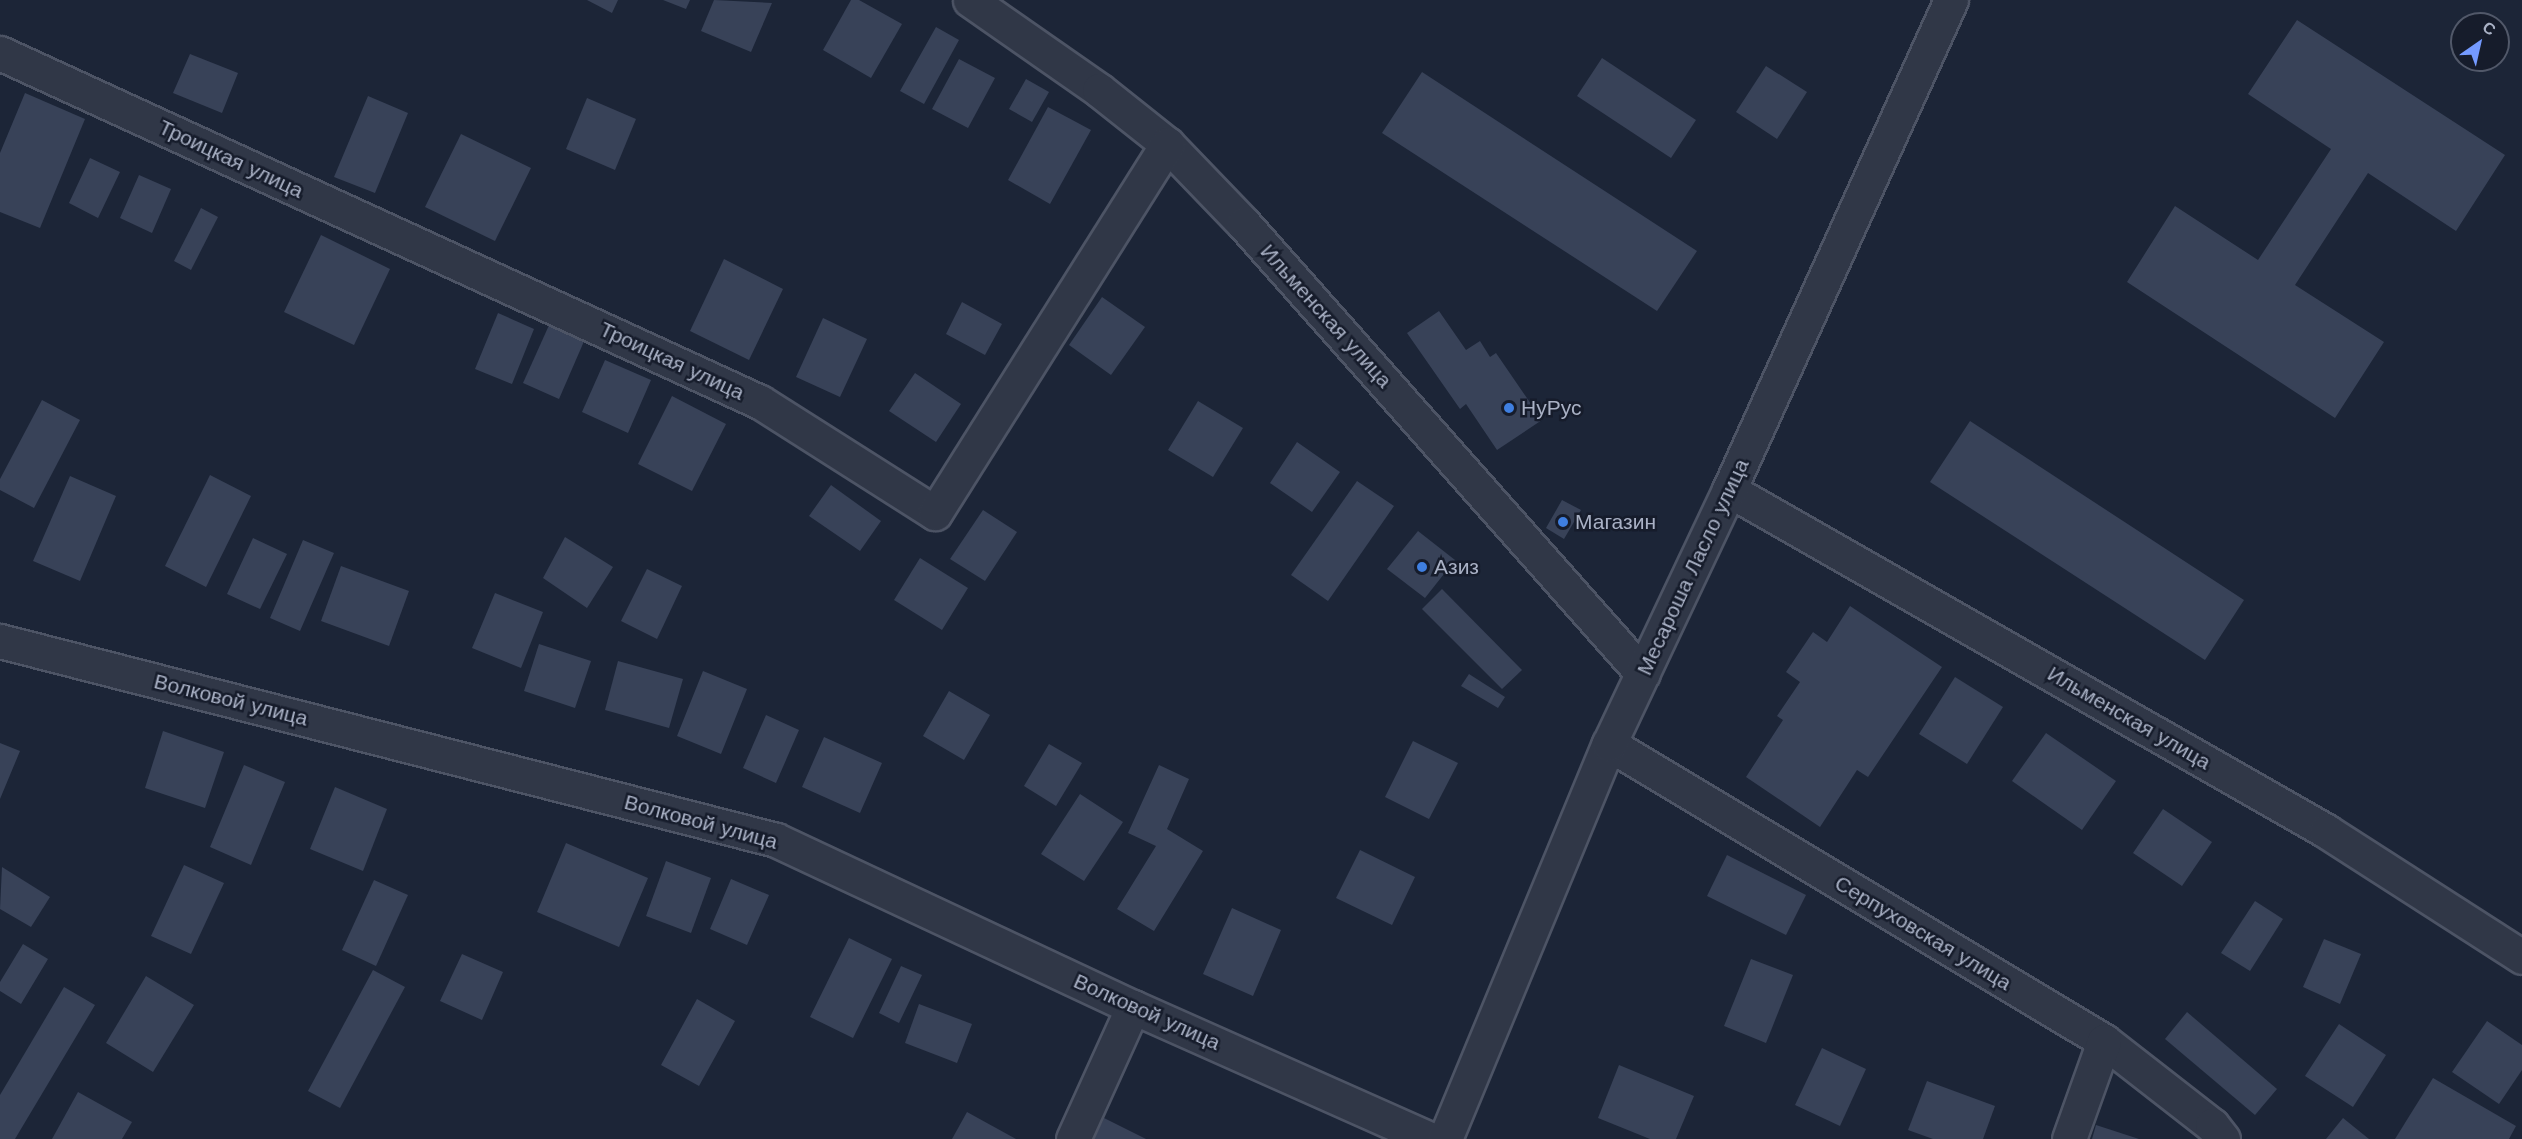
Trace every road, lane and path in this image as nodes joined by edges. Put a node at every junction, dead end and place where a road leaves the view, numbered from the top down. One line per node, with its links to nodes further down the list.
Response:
1 (970, 0): 4 (street, Ильменская улица)
2 (1951, 0): 5 (street, Месароша Ласло улица)
3 (0, 53): 4 (street, Троицкая улица)
4 (1167, 144): 7 (street, Ильменская улица)
5 (1730, 490): 7 (street, Месароша Ласло улица); 9 (street, Ильменская улица)
6 (0, 641): 10 (street, Волковой улица)
7 (1643, 674): 8 (street, Месароша Ласло улица)
8 (1609, 744): 11 (street, Серпуховская улица); 14 (street, Месароша Ласло улица)
9 (2522, 957)
10 (1133, 1007): 12 (street); 13 (street, Волковой улица)
11 (2104, 1041): 15 (street); 16 (street, Серпуховская улица)
12 (1073, 1139)
13 (1430, 1139)
14 (1445, 1139)
15 (2069, 1139)
16 (2223, 1139)

